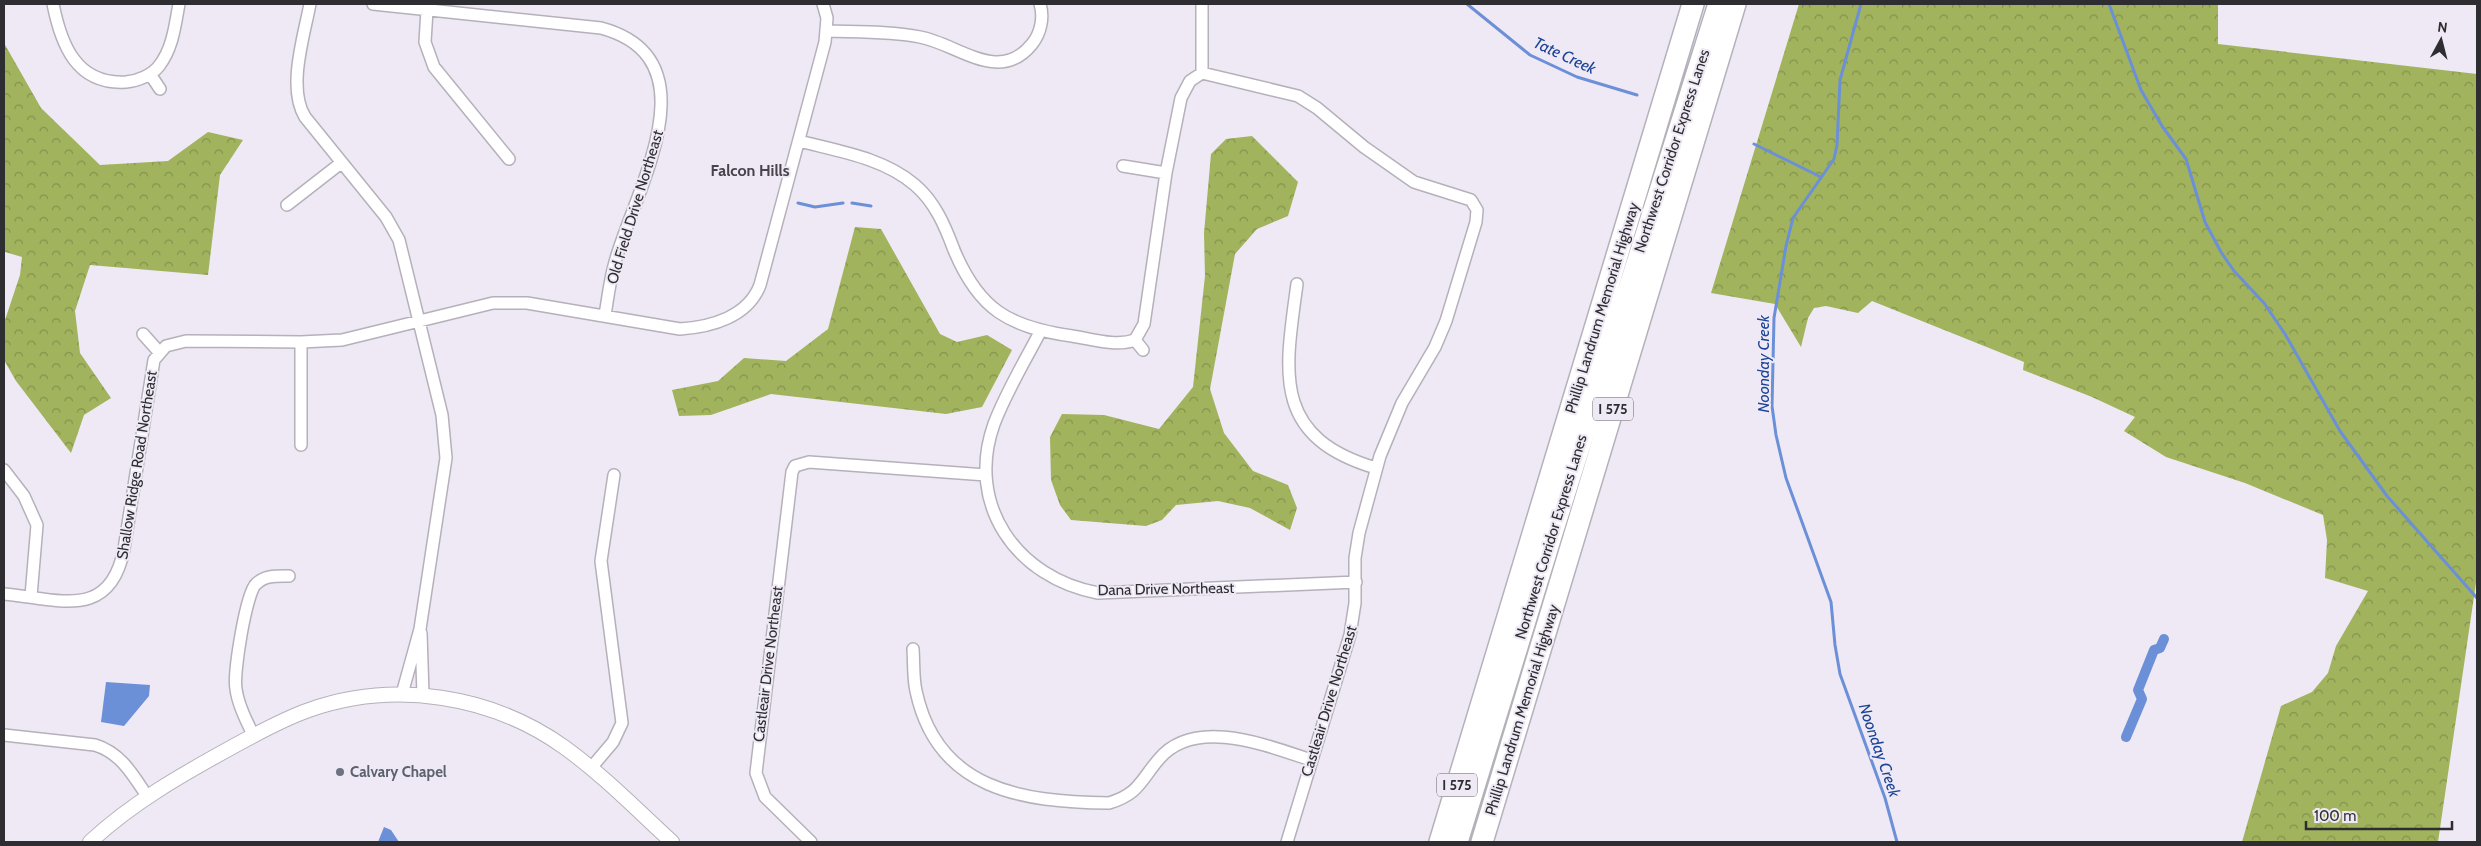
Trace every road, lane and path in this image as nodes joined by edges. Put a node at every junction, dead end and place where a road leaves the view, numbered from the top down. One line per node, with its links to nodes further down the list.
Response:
1 (53, 4): 14 (street)
2 (179, 4): 14 (street)
3 (310, 4): 18 (street)
4 (373, 4): 11 (street, Old Field Drive Northeast)
5 (823, 4): 12 (street, Shallow Ridge Road Northeast)
6 (1040, 4): 12 (street)
7 (1202, 4): 13 (street)
8 (1694, 4): 53 (highway, Phillip Landrum Memorial Highway / I 575)
9 (1718, 4): 54 (highway, Northwest Corridor Express Lanes)
10 (1735, 4): 55 (highway, Phillip Landrum Memorial Highway / I 575)
11 (427, 10): 17 (street); 23 (street, Old Field Drive Northeast)
12 (827, 31): 16 (street, Shallow Ridge Road Northeast)
13 (1202, 73): 20 (street); 32 (street, Castleair Drive Northeast)
14 (150, 74): 15 (street)
15 (160, 89)
16 (800, 141): 23 (street, Shallow Ridge Road Northeast); 25 (street)
17 (509, 158)
18 (341, 163): 21 (street); 24 (street)
19 (1123, 166): 20 (street)
20 (1166, 173): 27 (street)
21 (287, 205)
22 (1297, 284): 32 (street)
23 (605, 315): 24 (street, Shallow Ridge Road Northeast)
24 (420, 321): 28 (street, Shallow Ridge Road Northeast); 40 (street)
25 (1040, 332): 27 (street); 34 (street, Dana Drive Northeast)
26 (143, 334): 30 (street, Shallow Ridge Road Northeast)
27 (1135, 340): 29 (street)
28 (301, 342): 30 (street, Shallow Ridge Road Northeast); 31 (street)
29 (1143, 350)
30 (159, 352): 39 (street, Shallow Ridge Road Northeast)
31 (301, 445)
32 (1376, 468): 37 (street, Castleair Drive Northeast)
33 (4, 470): 39 (street)
34 (986, 474): 37 (street, Dana Drive Northeast); 51 (street, Castleair Drive Northeast)
35 (614, 475): 47 (street)
36 (289, 576): 45 (street)
37 (1356, 582): 46 (street, Castleair Drive Northeast)
38 (4, 594): 39 (street, Shallow Ridge Road Northeast)
39 (31, 596)
40 (420, 629): 42 (street); 43 (street)
41 (913, 649): 46 (street)
42 (402, 694): 43 (street); 45 (street)
43 (423, 695): 47 (street)
44 (4, 735): 48 (street)
45 (254, 736): 48 (street)
46 (1311, 760): 52 (street, Castleair Drive Northeast)
47 (591, 768): 50 (street)
48 (147, 796): 49 (street)
49 (90, 842)
50 (672, 842)
51 (811, 842)
52 (1287, 842)
53 (1440, 842)
54 (1457, 842)
55 (1481, 842)

